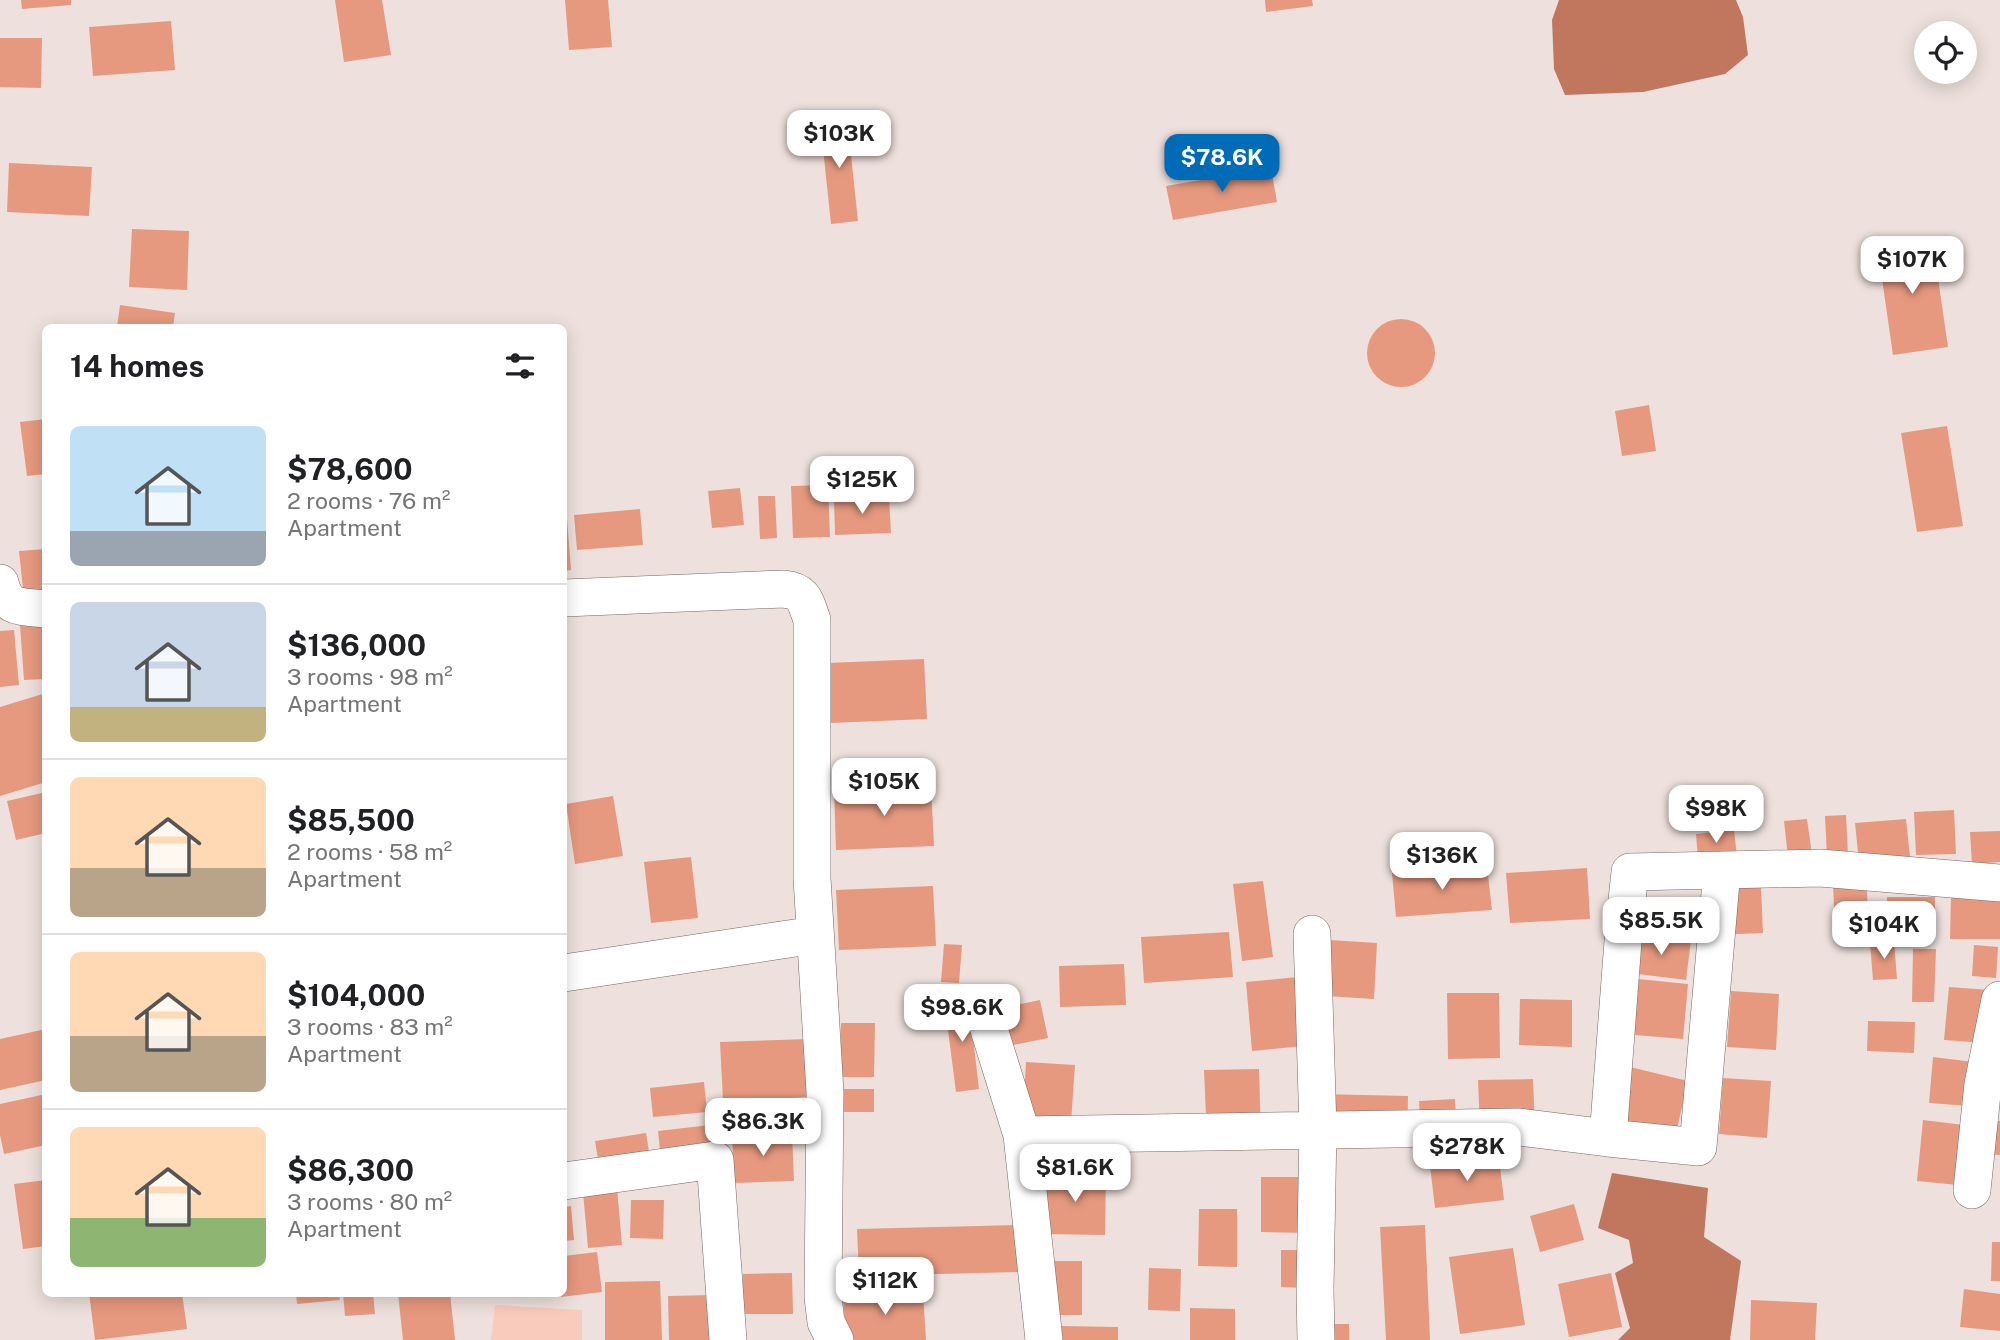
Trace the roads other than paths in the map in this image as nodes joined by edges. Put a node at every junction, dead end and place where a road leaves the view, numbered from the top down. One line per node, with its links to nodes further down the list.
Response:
1 (0, 583): 3 (street)
2 (567, 598): 7 (street)
3 (42, 609)
4 (1722, 870): 5 (street); 13 (street); 13 (street)
5 (2000, 883)
6 (1312, 934): 11 (street)
7 (815, 935): 8 (street); 17 (street)
8 (567, 973)
9 (2000, 1000): 15 (street)
10 (982, 1007): 12 (street)
11 (1318, 1129): 12 (street); 13 (street); 19 (street)
12 (1022, 1135): 18 (street)
13 (1608, 1138)
14 (567, 1181): 16 (street)
15 (1972, 1190)
16 (728, 1340)
17 (835, 1340)
18 (1044, 1340)
19 (1316, 1340)

